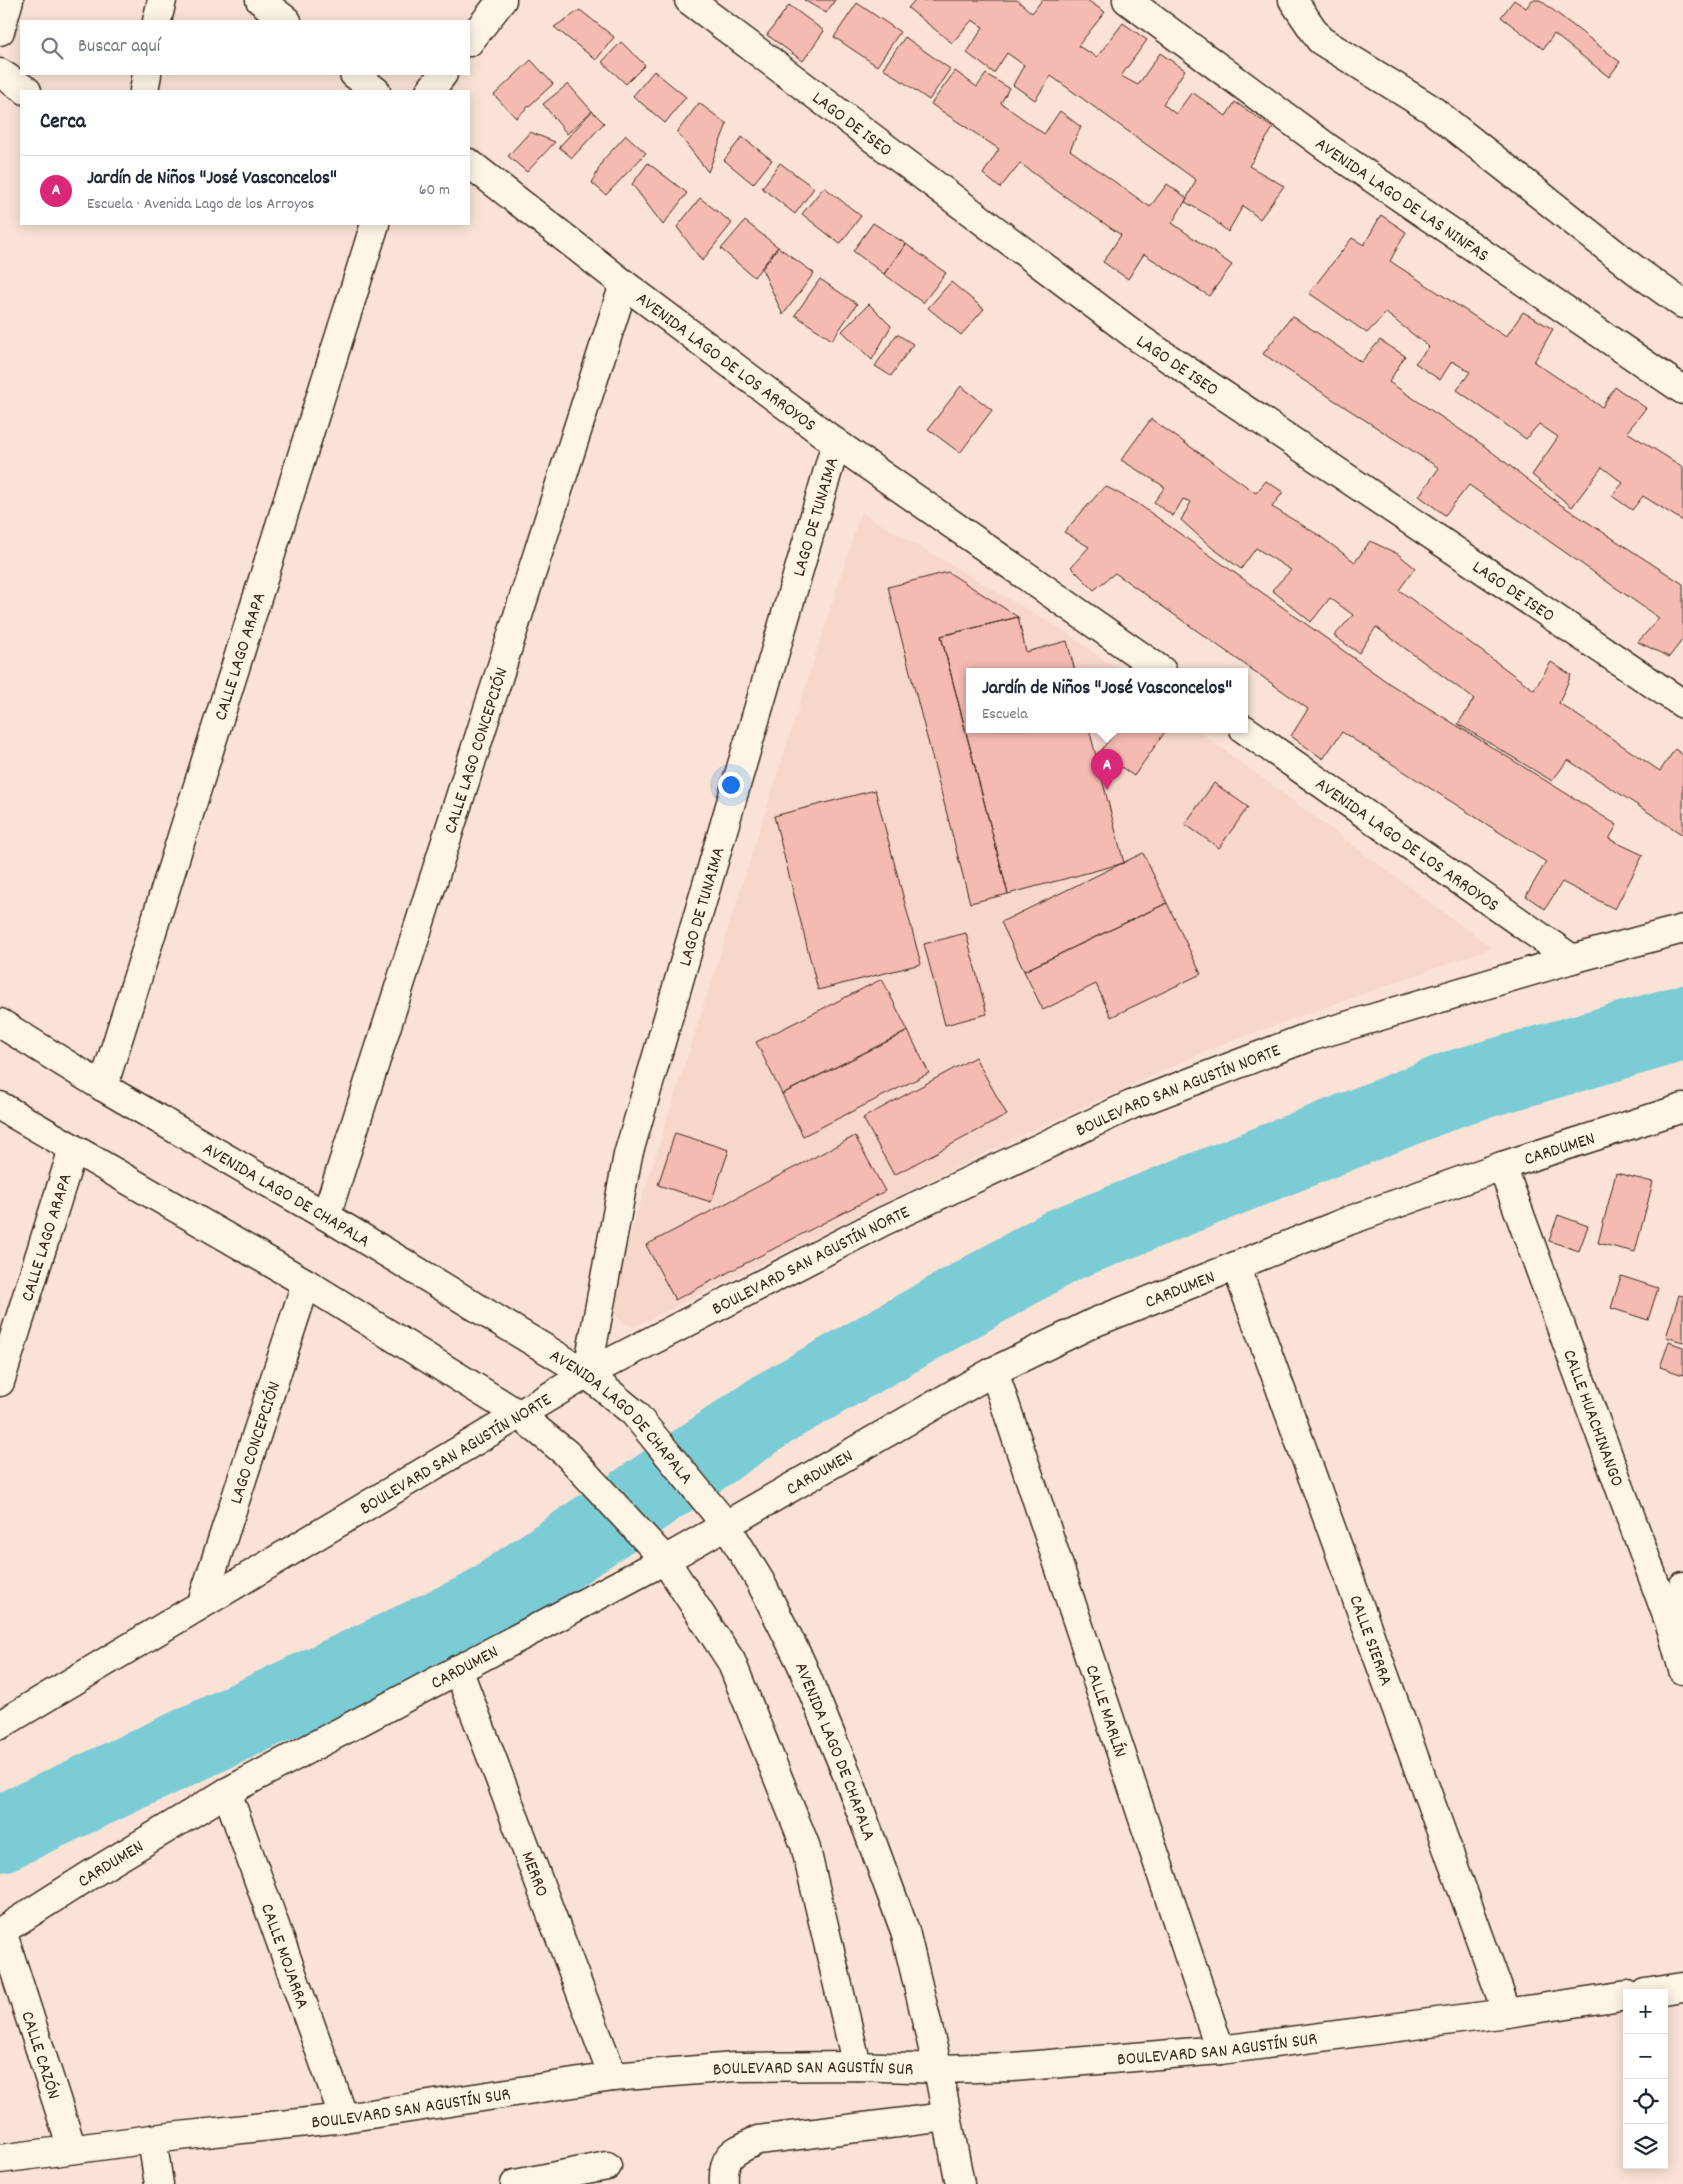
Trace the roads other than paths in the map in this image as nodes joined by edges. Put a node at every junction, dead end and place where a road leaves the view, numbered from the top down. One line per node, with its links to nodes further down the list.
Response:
1 (10, 0): 10 (street)
2 (162, 0): 8 (street)
3 (260, 0): 9 (street)
4 (502, 0): 11 (street)
5 (689, 0): 27 (street, LAGO DE ISEO)
6 (1128, 0): 24 (street, AVENIDA LAGO DE LAS NINFAS)
7 (1293, 0): 23 (street)
8 (157, 20)
9 (286, 20)
10 (0, 31)
11 (470, 41)
12 (0, 73): 16 (street)
13 (147, 75): 17 (street)
14 (355, 75): 18 (street)
15 (442, 75): 19 (street)
16 (26, 90)
17 (144, 90)
18 (375, 90)
19 (431, 90)
20 (470, 164): 22 (street, AVENIDA LAGO DE LOS ARROYOS)
21 (376, 225): 32 (street, CALLE LAGO ARAPA)
22 (624, 284): 25 (street, AVENIDA LAGO DE LOS ARROYOS); 37 (street, CALLE LAGO CONCEPCIÓN)
23 (1683, 304)
24 (1683, 390)
25 (836, 443): 26 (street, AVENIDA LAGO DE LOS ARROYOS); 41 (street, LAGO DE TUNAIMA)
26 (1158, 668)
27 (1683, 704)
28 (1248, 732): 30 (street, AVENIDA LAGO DE LOS ARROYOS)
29 (1683, 929): 30 (street, BOULEVARD SAN AGUSTÍN NORTE)
30 (1572, 959): 41 (street, BOULEVARD SAN AGUSTÍN NORTE)
31 (0, 1023): 32 (street, AVENIDA LAGO DE CHAPALA)
32 (103, 1087): 37 (street, AVENIDA LAGO DE CHAPALA)
33 (0, 1106): 35 (street)
34 (1683, 1108): 36 (street, CARDUMEN)
35 (73, 1149): 39 (street); 42 (street, CALLE LAGO ARAPA)
36 (1502, 1166): 38 (street, CARDUMEN); 48 (street, CALLE HUACHINANGO)
37 (326, 1216): 41 (street, AVENIDA LAGO DE CHAPALA)
38 (1236, 1266): 40 (street, CARDUMEN); 57 (street, CALLE SIERRA)
39 (306, 1282): 43 (street); 47 (street, LAGO CONCEPCIÓN)
40 (994, 1372): 44 (street, CARDUMEN); 58 (street, CALLE MARLÍN)
41 (587, 1374): 43 (street, BOULEVARD SAN AGUSTÍN NORTE); 44 (street, AVENIDA LAGO DE CHAPALA)
42 (0, 1382)
43 (518, 1414): 45 (street); 47 (street, BOULEVARD SAN AGUSTÍN NORTE)
44 (726, 1525): 45 (street, CARDUMEN); 60 (street, AVENIDA LAGO DE CHAPALA)
45 (665, 1560): 49 (street, CARDUMEN); 59 (street)
46 (1683, 1586): 48 (street)
47 (202, 1602): 51 (street, BOULEVARD SAN AGUSTÍN NORTE)
48 (1670, 1627): 50 (street, CALLE HUACHINANGO)
49 (458, 1669): 52 (street, CARDUMEN); 61 (street, MERRO)
50 (1683, 1670)
51 (0, 1725)
52 (227, 1792): 53 (street, CARDUMEN); 63 (street, CALLE MOJARRA)
53 (1, 1932): 65 (street, CALLE CAZÓN)
54 (1683, 1987): 55 (street)
55 (1668, 1989)
56 (1623, 1997): 57 (street, BOULEVARD SAN AGUSTÍN SUR)
57 (1507, 2013): 58 (street, BOULEVARD SAN AGUSTÍN SUR)
58 (1220, 2050): 60 (street, BOULEVARD SAN AGUSTÍN SUR)
59 (857, 2066): 60 (street, BOULEVARD SAN AGUSTÍN SUR); 61 (street, BOULEVARD SAN AGUSTÍN SUR)
60 (938, 2069): 62 (street, AVENIDA LAGO DE CHAPALA)
61 (613, 2077): 63 (street, BOULEVARD SAN AGUSTÍN SUR)
62 (946, 2117): 70 (street); 71 (street, AVENIDA LAGO DE CHAPALA)
63 (344, 2118): 64 (street, BOULEVARD SAN AGUSTÍN SUR)
64 (152, 2139): 65 (street, BOULEVARD SAN AGUSTÍN SUR); 68 (street)
65 (72, 2149): 66 (street, BOULEVARD SAN AGUSTÍN SUR)
66 (0, 2159)
67 (607, 2166): 69 (street)
68 (158, 2184)
69 (515, 2184)
70 (724, 2184)
71 (960, 2184)

